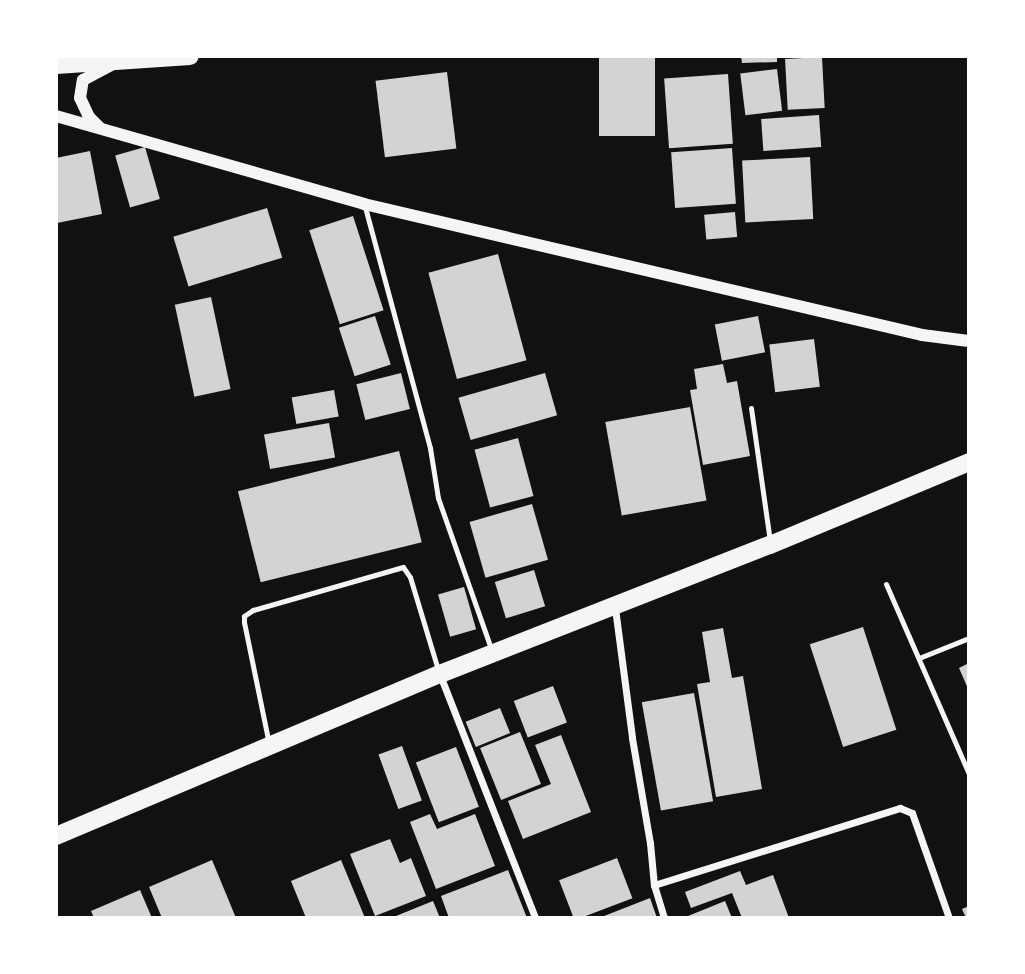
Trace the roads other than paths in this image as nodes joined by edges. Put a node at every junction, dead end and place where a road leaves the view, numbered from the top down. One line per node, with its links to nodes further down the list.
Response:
1 (190, 56): 2 (main road)
2 (124, 60): 3 (main road); 5 (street)
3 (56, 65)
4 (56, 116): 5 (street)
5 (100, 128): 6 (street)
6 (364, 204): 7 (street); 14 (lane)
7 (969, 341)
8 (751, 408): 10 (lane)
9 (969, 462): 10 (main road)
10 (770, 545): 12 (main road)
11 (886, 584): 15 (lane)
12 (614, 604): 14 (main road); 20 (street)
13 (969, 638): 15 (lane)
14 (493, 654): 16 (main road)
15 (919, 658): 18 (lane)
16 (440, 674): 17 (main road); 17 (lane); 21 (street)
17 (270, 747): 19 (main road)
18 (969, 774)
19 (56, 836)
20 (654, 885): 22 (street); 23 (street)
21 (536, 918)
22 (664, 918)
23 (949, 918)

